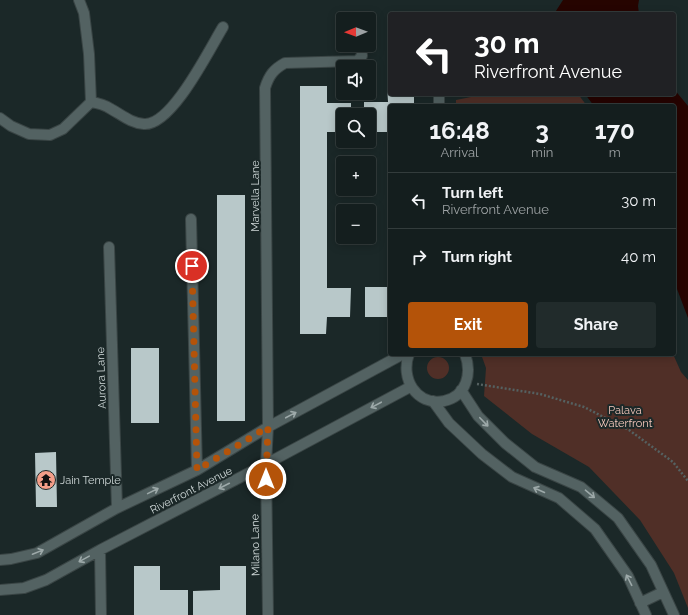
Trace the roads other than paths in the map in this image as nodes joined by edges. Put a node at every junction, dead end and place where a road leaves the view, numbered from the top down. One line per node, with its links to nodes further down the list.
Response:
1 (79, 0): 4 (street)
2 (223, 27): 4 (street)
3 (362, 52): 14 (street, Marvella Lane)
4 (91, 102): 5 (street)
5 (0, 118)
6 (191, 219): 16 (street)
7 (109, 247): 17 (street, Aurora Lane)
8 (399, 356): 14 (street, Riverfront Avenue, one-way to 8)
9 (409, 356): 12 (street)
10 (466, 356): 11 (street)
11 (464, 386): 13 (street); 21 (street, one-way to 21)
12 (410, 387): 13 (street); 15 (street, Riverfront Avenue, one-way to 15)
13 (433, 401): 22 (street, one-way to 13)
14 (268, 427): 15 (street, Milano Lane); 16 (street, Riverfront Avenue)
15 (266, 464): 18 (street, Riverfront Avenue, one-way to 18); 24 (street, Milano Lane)
16 (197, 470): 17 (street, Riverfront Avenue, one-way to 16)
17 (117, 508): 19 (street, Riverfront Avenue, one-way to 17)
18 (100, 550): 20 (street, Riverfront Avenue, one-way to 20); 23 (street)
19 (0, 560)
20 (0, 590)
21 (663, 592): 22 (street); 26 (street)
22 (640, 603): 25 (street)
23 (101, 615)
24 (268, 615)
25 (646, 615)
26 (674, 615)

